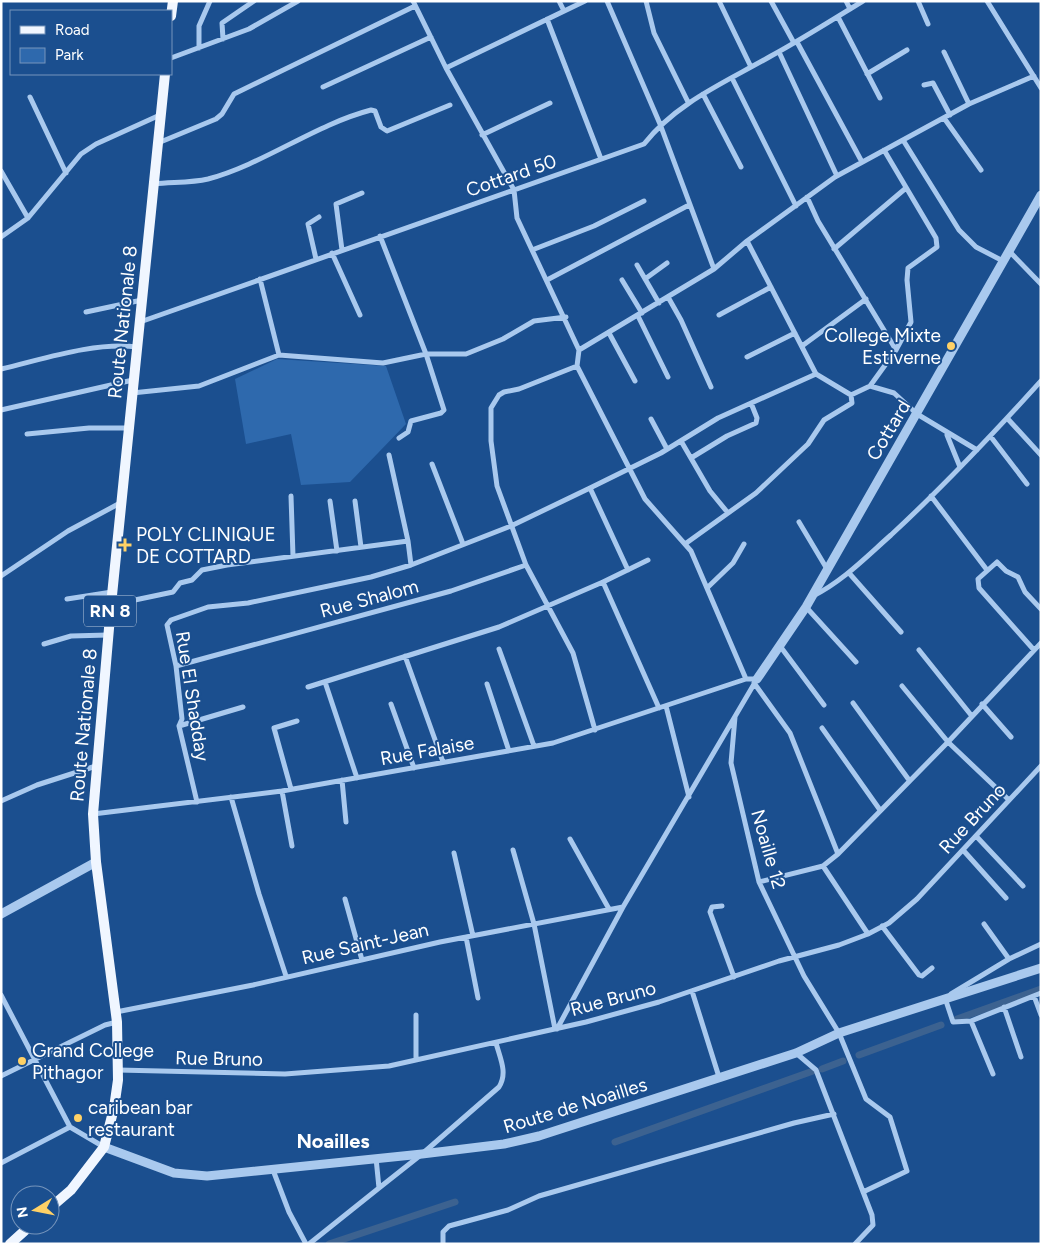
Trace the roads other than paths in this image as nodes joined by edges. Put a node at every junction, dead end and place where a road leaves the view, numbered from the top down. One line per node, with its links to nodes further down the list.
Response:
1 (210, 1): 23 (street)
2 (254, 1): 21 (street)
3 (298, 1): 21 (street)
4 (559, 1): 16 (street)
5 (585, 1): 16 (street)
6 (606, 1): 47 (street)
7 (646, 1): 40 (street)
8 (719, 1): 28 (street)
9 (771, 1): 22 (street)
10 (846, 1): 15 (street)
11 (863, 1): 15 (street, Cottard 50)
12 (918, 1): 19 (street)
13 (987, 1): 32 (street)
14 (414, 3): 20 (street); 50 (street)
15 (850, 9): 17 (street, Cottard 50)
16 (564, 11): 18 (street)
17 (838, 16): 22 (street, Cottard 50); 30 (street)
18 (547, 19): 29 (street); 52 (street)
19 (928, 24)
20 (431, 37): 29 (street); 35 (street)
21 (223, 39): 23 (street)
22 (795, 43): 25 (street, Cottard 50); 53 (street)
23 (200, 48): 27 (street)
24 (907, 50): 30 (street)
25 (779, 52): 28 (street, Cottard 50); 58 (street)
26 (944, 52): 42 (street)
27 (172, 58)
28 (752, 67): 33 (street, Cottard 50)
29 (446, 68): 48 (street)
30 (867, 74): 39 (street)
31 (165, 75): 44 (main road, Route Nationale 8 / RN 8)
32 (1034, 76): 36 (street); 42 (street)
33 (732, 78): 37 (street, Cottard 50); 67 (street)
34 (924, 85): 45 (street)
35 (323, 87)
36 (1041, 88)
37 (703, 94): 40 (street, Cottard 50); 54 (street)
38 (30, 97): 57 (street)
39 (880, 98)
40 (688, 102): 47 (street, Cottard 50)
41 (550, 103): 48 (street)
42 (969, 104): 45 (street)
43 (450, 105): 59 (street)
44 (161, 115): 50 (main road, Route Nationale 8 / RN 8); 57 (street)
45 (950, 115): 46 (street)
46 (944, 118): 49 (street); 55 (street)
47 (660, 124): 52 (street, Cottard 50); 66 (street)
48 (482, 134): 61 (street)
49 (903, 140): 51 (street); 79 (street)
50 (158, 144): 59 (main road, Route Nationale 8 / RN 8)
51 (884, 150): 53 (street); 60 (street)
52 (601, 159): 61 (street, Cottard 50)
53 (862, 162): 58 (street)
54 (741, 167)
55 (981, 170)
56 (1, 171): 69 (street)
57 (66, 173): 69 (street)
58 (837, 176): 64 (street)
59 (154, 184): 91 (main road, Route Nationale 8 / RN 8)
60 (906, 188): 73 (street); 104 (street)
61 (514, 190): 70 (street, Cottard 50); 75 (street)
62 (362, 193): 74 (street)
63 (1041, 195): 76 (street, Cottard)
64 (807, 197): 67 (street); 73 (street)
65 (644, 201): 75 (street)
66 (689, 205): 82 (street); 85 (street)
67 (796, 206): 72 (street)
68 (319, 217): 78 (street)
69 (28, 218): 71 (street)
70 (380, 236): 74 (street, Cottard 50); 105 (street)
71 (1, 237)
72 (747, 241): 82 (street); 88 (street)
73 (834, 249): 90 (street)
74 (342, 250): 77 (street, Cottard 50)
75 (532, 250): 85 (street)
76 (1009, 251): 79 (street, Cottard); 87 (street)
77 (332, 253): 78 (street, Cottard 50); 95 (street)
78 (316, 259): 83 (street, Cottard 50)
79 (1003, 261): 121 (street, Cottard)
80 (667, 263): 84 (street)
81 (637, 265): 84 (street)
82 (714, 269): 89 (street)
83 (260, 279): 98 (street, Cottard 50); 106 (street)
84 (645, 279): 92 (street)
85 (547, 280): 97 (street)
86 (622, 280): 94 (street)
87 (1041, 284)
88 (771, 287): 96 (street); 100 (street)
89 (668, 297): 92 (street); 116 (street)
90 (866, 299): 101 (street); 104 (street)
91 (142, 300): 93 (street); 98 (main road, Route Nationale 8 / RN 8)
92 (659, 303): 94 (street)
93 (86, 312)
94 (640, 314): 99 (street); 111 (street)
95 (360, 315)
96 (719, 315)
97 (566, 318): 103 (street); 105 (street)
98 (140, 322): 102 (main road, Route Nationale 8 / RN 8)
99 (609, 333): 103 (street); 113 (street)
100 (795, 333): 101 (street); 107 (street)
101 (802, 346): 110 (street)
102 (137, 347): 109 (street); 112 (main road, Route Nationale 8 / RN 8)
103 (579, 350): 108 (street)
104 (896, 350): 115 (street)
105 (426, 354): 106 (street); 128 (street)
106 (279, 355): 117 (street)
107 (746, 357)
108 (577, 366): 137 (street); 147 (street)
109 (1, 369)
110 (816, 374): 118 (street); 119 (street)
111 (668, 377)
112 (134, 380): 117 (main road, Route Nationale 8 / RN 8); 120 (street)
113 (635, 381)
114 (1041, 381): 122 (street)
115 (870, 386): 118 (street); 121 (street)
116 (711, 387)
117 (132, 392): 124 (main road, Route Nationale 8 / RN 8)
118 (851, 396): 145 (street)
119 (751, 403): 129 (street); 134 (street)
120 (1, 410)
121 (917, 414): 126 (street); 158 (street, Cottard)
122 (1008, 418): 127 (street); 133 (street)
123 (651, 419): 130 (street)
124 (129, 428): 125 (street); 144 (main road, Route Nationale 8 / RN 8)
125 (27, 434)
126 (947, 434): 131 (street); 136 (street)
127 (991, 437): 131 (street); 138 (street)
128 (399, 438)
129 (681, 441): 130 (street); 134 (street)
130 (668, 450): 137 (street)
131 (977, 450): 136 (street)
132 (389, 455): 148 (street)
133 (1041, 455)
134 (691, 458): 145 (street)
135 (432, 464): 149 (street)
136 (960, 467): 141 (street)
137 (628, 468): 139 (street); 150 (street)
138 (1027, 484)
139 (590, 488): 147 (street); 159 (street)
140 (291, 496): 154 (street)
141 (931, 496): 160 (street); 161 (street)
142 (330, 501): 153 (street)
143 (355, 501): 152 (street)
144 (122, 502): 162 (street); 165 (main road, Route Nationale 8 / RN 8)
145 (728, 513): 150 (street)
146 (799, 522): 158 (street)
147 (510, 526): 149 (street); 157 (street)
148 (408, 541): 152 (street); 156 (street)
149 (464, 544): 156 (street)
150 (685, 544): 164 (street)
151 (744, 544): 164 (street)
152 (361, 547): 153 (street)
153 (337, 551): 154 (street)
154 (293, 556): 168 (street)
155 (648, 560): 159 (street)
156 (411, 565): 182 (street, Rue El Shadday)
157 (526, 565): 169 (street); 182 (street, Rue Shalom)
158 (827, 568): 166 (street, Cottard)
159 (628, 570): 163 (street)
160 (987, 570): 171 (street); 179 (street)
161 (849, 573): 166 (street); 172 (street)
162 (1, 576)
163 (603, 582): 169 (street); 195 (street)
164 (707, 588): 183 (street)
165 (112, 592): 167 (street); 168 (main road, Route Nationale 8 / RN 8)
166 (812, 597): 170 (street, Cottard)
167 (67, 599)
168 (111, 605): 173 (main road, Route Nationale 8 / RN 8)
169 (549, 606): 180 (street); 201 (street)
170 (806, 607): 176 (street, Cottard); 181 (street)
171 (1041, 608)
172 (901, 632)
173 (108, 635): 175 (street); 207 (main road, Route Nationale 8 / RN 8)
174 (1041, 643): 179 (street)
175 (44, 644)
176 (780, 646): 184 (street, Cottard); 192 (street)
177 (499, 650): 204 (street)
178 (919, 650): 196 (street)
179 (1034, 650): 191 (street)
180 (405, 656): 185 (street); 206 (street)
181 (856, 662)
182 (176, 666): 199 (street, Rue El Shadday)
183 (746, 679): 184 (street, Rue Falaise); 193 (street, Rue Falaise)
184 (756, 681): 197 (street); 229 (street)
185 (325, 682): 188 (street); 210 (street)
186 (487, 684): 205 (street)
187 (902, 686): 203 (street)
188 (308, 687)
189 (853, 703): 212 (street)
190 (391, 704): 209 (street)
191 (982, 704): 196 (street); 202 (street)
192 (824, 705)
193 (666, 706): 195 (street, Rue Falaise); 216 (street)
194 (243, 707): 199 (street)
195 (659, 708): 201 (street, Rue Falaise)
196 (971, 715): 203 (street)
197 (735, 717): 216 (street); 232 (street, Noaille 12)
198 (297, 721): 213 (street)
199 (179, 726): 219 (street, Rue El Shadday)
200 (822, 728): 220 (street)
201 (595, 730): 204 (street, Rue Falaise)
202 (1010, 737)
203 (948, 742): 212 (street); 217 (street)
204 (534, 746): 205 (street, Rue Falaise)
205 (509, 751): 206 (street, Rue Falaise)
206 (443, 762): 209 (street, Rue Falaise)
207 (96, 766): 218 (street); 221 (main road, Route Nationale 8 / RN 8)
208 (1041, 766): 217 (street, Rue Bruno)
209 (414, 768): 210 (street, Rue Falaise)
210 (357, 778): 211 (street, Rue Falaise)
211 (342, 780): 213 (street, Rue Falaise); 222 (street)
212 (909, 780): 220 (street)
213 (290, 789): 214 (street, Rue Falaise)
214 (282, 791): 215 (street, Rue Falaise); 225 (street)
215 (231, 797): 219 (street, Rue Falaise); 252 (street)
216 (689, 797): 237 (street)
217 (1009, 800): 223 (street, Rue Bruno)
218 (1, 801)
219 (197, 802): 221 (street, Rue Falaise)
220 (880, 810): 229 (street)
221 (93, 814): 230 (main road, Route Nationale 8 / RN 8)
222 (346, 822)
223 (976, 836): 227 (street, Rue Bruno); 233 (street)
224 (570, 838): 238 (street)
225 (292, 846)
226 (512, 850): 240 (street)
227 (963, 850): 234 (street); 242 (street, Rue Bruno)
228 (454, 852): 244 (street)
229 (838, 854): 231 (street)
230 (96, 862): 239 (street); 263 (main road, Route Nationale 8 / RN 8)
231 (823, 866): 232 (street); 243 (street)
232 (759, 882): 247 (street, Noaille 12)
233 (1023, 886)
234 (1006, 898)
235 (345, 899): 249 (street)
236 (722, 906): 253 (street)
237 (622, 907): 238 (street, Rue Saint-Jean); 265 (street)
238 (609, 909): 240 (street, Rue Saint-Jean)
239 (1, 914)
240 (534, 924): 244 (street, Rue Saint-Jean); 265 (street)
241 (984, 924): 248 (street)
242 (882, 926): 243 (street, Rue Bruno); 250 (street)
243 (868, 934): 247 (street, Rue Bruno)
244 (473, 936): 245 (street, Rue Saint-Jean)
245 (466, 937): 249 (street, Rue Saint-Jean); 258 (street)
246 (1041, 944): 248 (street)
247 (794, 957): 253 (street, Rue Bruno); 266 (street, Noaille 12)
248 (1009, 959): 259 (street)
249 (362, 960): 252 (street, Rue Saint-Jean)
250 (932, 968)
251 (1041, 968): 259 (street, Route de Noailles)
252 (286, 976): 263 (street, Rue Saint-Jean)
253 (734, 977): 254 (street, Rue Bruno)
254 (692, 991): 265 (street, Rue Bruno); 275 (street)
255 (1041, 993): 257 (street)
256 (1, 995): 270 (street)
257 (1034, 996): 260 (street); 262 (street)
258 (478, 998)
259 (943, 999): 264 (street); 266 (street, Route de Noailles)
260 (1004, 1007): 264 (street); 269 (street)
261 (416, 1015): 271 (street)
262 (1041, 1015)
263 (116, 1017): 270 (street, Rue Saint-Jean); 272 (main road, Route Nationale 8 / RN 8)
264 (971, 1021): 273 (street)
265 (556, 1029): 267 (street, Rue Bruno)
266 (839, 1033): 268 (street, Route de Noailles); 284 (street, Noaille 12)
267 (496, 1043): 271 (street, Rue Bruno); 279 (street)
268 (796, 1053): 275 (street, Route de Noailles); 276 (street)
269 (1021, 1057)
270 (34, 1060): 274 (street, Rue Saint-Jean); 277 (street)
271 (416, 1060): 272 (street, Rue Bruno)
272 (118, 1070): 278 (main road, Route Nationale 8 / RN 8)
273 (992, 1074)
274 (1, 1076)
275 (719, 1077): 279 (street, Route de Noailles)
276 (834, 1114): 284 (street); 289 (street)
277 (70, 1127): 278 (street); 281 (street)
278 (104, 1147): 282 (street, Route de Noailles); 285 (main road, Route Nationale 8 / RN 8)
279 (422, 1154): 280 (street, Route de Noailles); 283 (street)
280 (376, 1158): 282 (street, Route de Noailles); 283 (street)
281 (1, 1163)
282 (272, 1170): 288 (street)
283 (379, 1188): 288 (street)
284 (863, 1192): 290 (street)
285 (60, 1199)
286 (20, 1235): 287 (main road)
287 (10, 1244)
288 (307, 1244)
289 (444, 1244)
290 (855, 1244)

